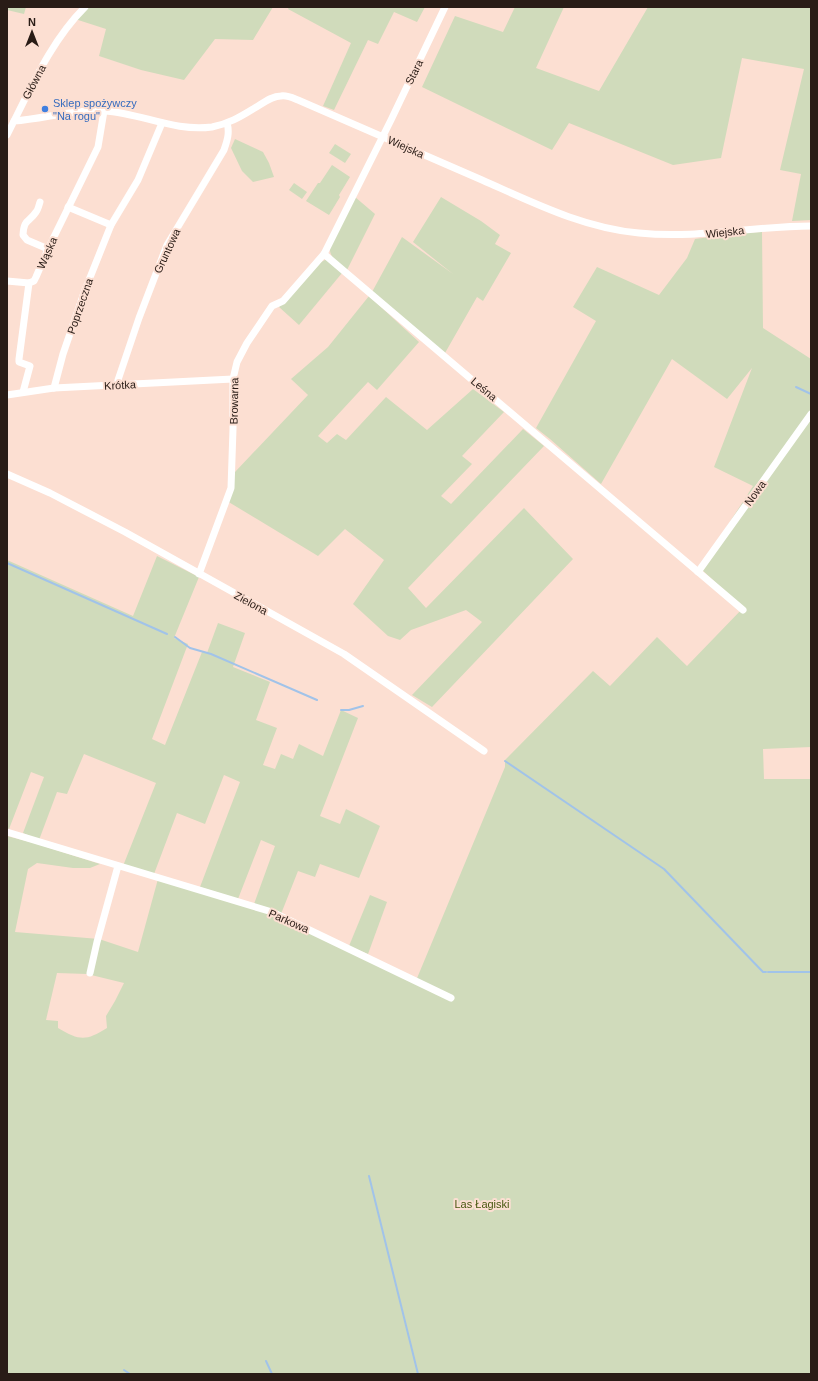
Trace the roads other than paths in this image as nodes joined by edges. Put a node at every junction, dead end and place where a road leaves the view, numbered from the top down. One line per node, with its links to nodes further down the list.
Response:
1 (85, 7): 4 (street, Główna)
2 (445, 7): 8 (street, Stara)
3 (104, 110): 4 (street, Wiejska); 5 (street, Wiejska); 10 (street, Wąska)
4 (11, 123): 7 (street, Główna)
5 (162, 123): 6 (street, Wiejska); 11 (street, Poprzeczna)
6 (227, 123): 8 (street, Wiejska); 18 (street, Gruntowa)
7 (7, 135)
8 (382, 137): 12 (street, Wiejska); 14 (street)
9 (40, 202): 13 (street)
10 (68, 207): 11 (street); 13 (street, Wąska)
11 (111, 225): 19 (street, Poprzeczna)
12 (811, 226)
13 (48, 249): 16 (street, Wąska)
14 (324, 254): 17 (street, Browarna); 24 (street, Leśna)
15 (7, 281): 16 (street)
16 (29, 282): 20 (street, Wąska)
17 (234, 379): 18 (street, Krótka); 25 (street, Browarna)
18 (118, 386): 19 (street, Krótka)
19 (54, 388): 20 (street, Krótka)
20 (23, 392): 21 (street, Krótka)
21 (7, 395)
22 (811, 414): 24 (street, Nowa)
23 (7, 474): 25 (street, Zielona)
24 (698, 572): 26 (street, Leśna)
25 (200, 574): 27 (street, Zielona)
26 (743, 610)
27 (484, 751)
28 (7, 832): 29 (street, Parkowa)
29 (118, 866): 30 (street); 31 (street, Parkowa)
30 (90, 973)
31 (451, 998)

